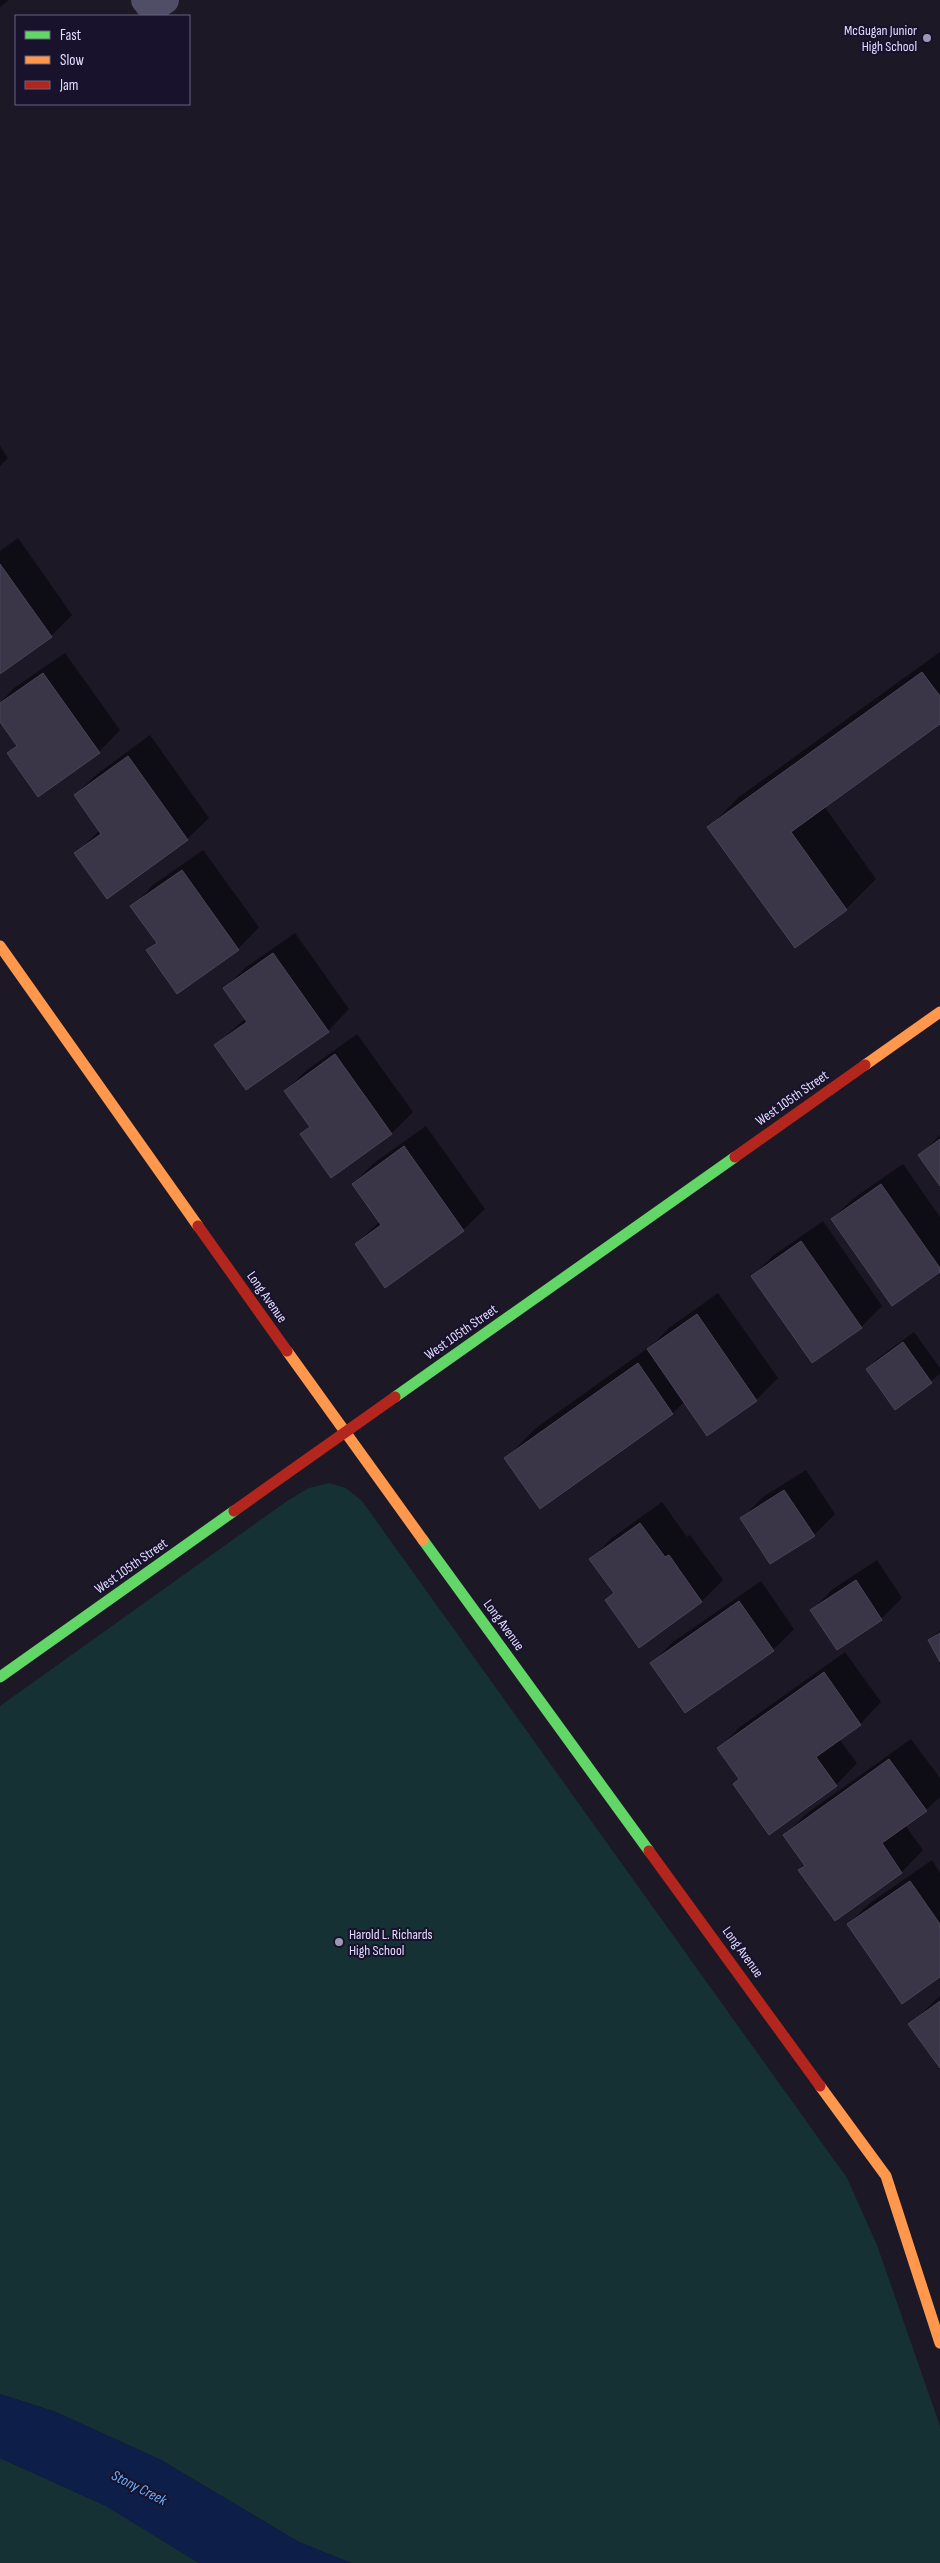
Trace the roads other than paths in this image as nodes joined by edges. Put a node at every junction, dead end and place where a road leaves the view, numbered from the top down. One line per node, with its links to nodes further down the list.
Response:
1 (0, 946): 3 (street, Long Avenue)
2 (940, 1012): 3 (street, West 105th Street)
3 (345, 1433): 4 (street, West 105th Street); 5 (street, Long Avenue)
4 (0, 1677)
5 (940, 2343)

